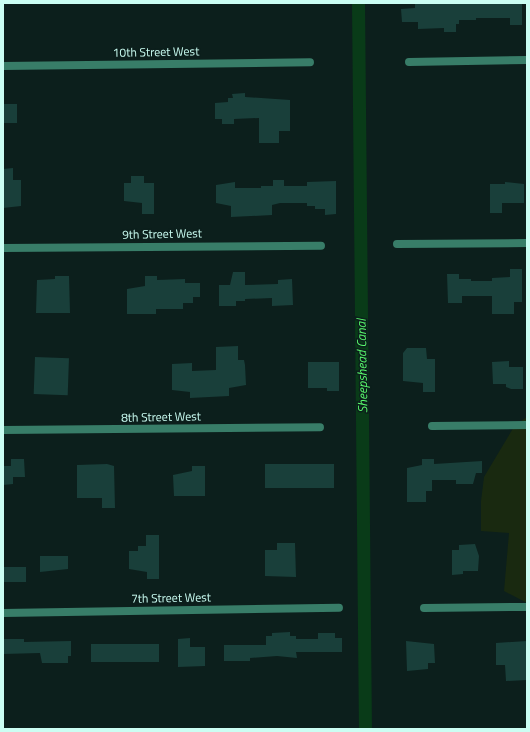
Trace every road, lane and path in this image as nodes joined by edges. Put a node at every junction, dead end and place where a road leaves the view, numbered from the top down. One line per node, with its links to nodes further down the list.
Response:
1 (527, 60): 3 (street)
2 (310, 62): 4 (street, 10th Street West)
3 (409, 62)
4 (3, 66)
5 (527, 243): 6 (street)
6 (397, 244)
7 (321, 246): 8 (street, 9th Street West)
8 (3, 248)
9 (527, 424): 10 (street)
10 (432, 426)
11 (320, 427): 12 (street, 8th Street West)
12 (3, 430)
13 (527, 607): 15 (street)
14 (339, 608): 16 (street, 7th Street West)
15 (424, 608)
16 (3, 612)

